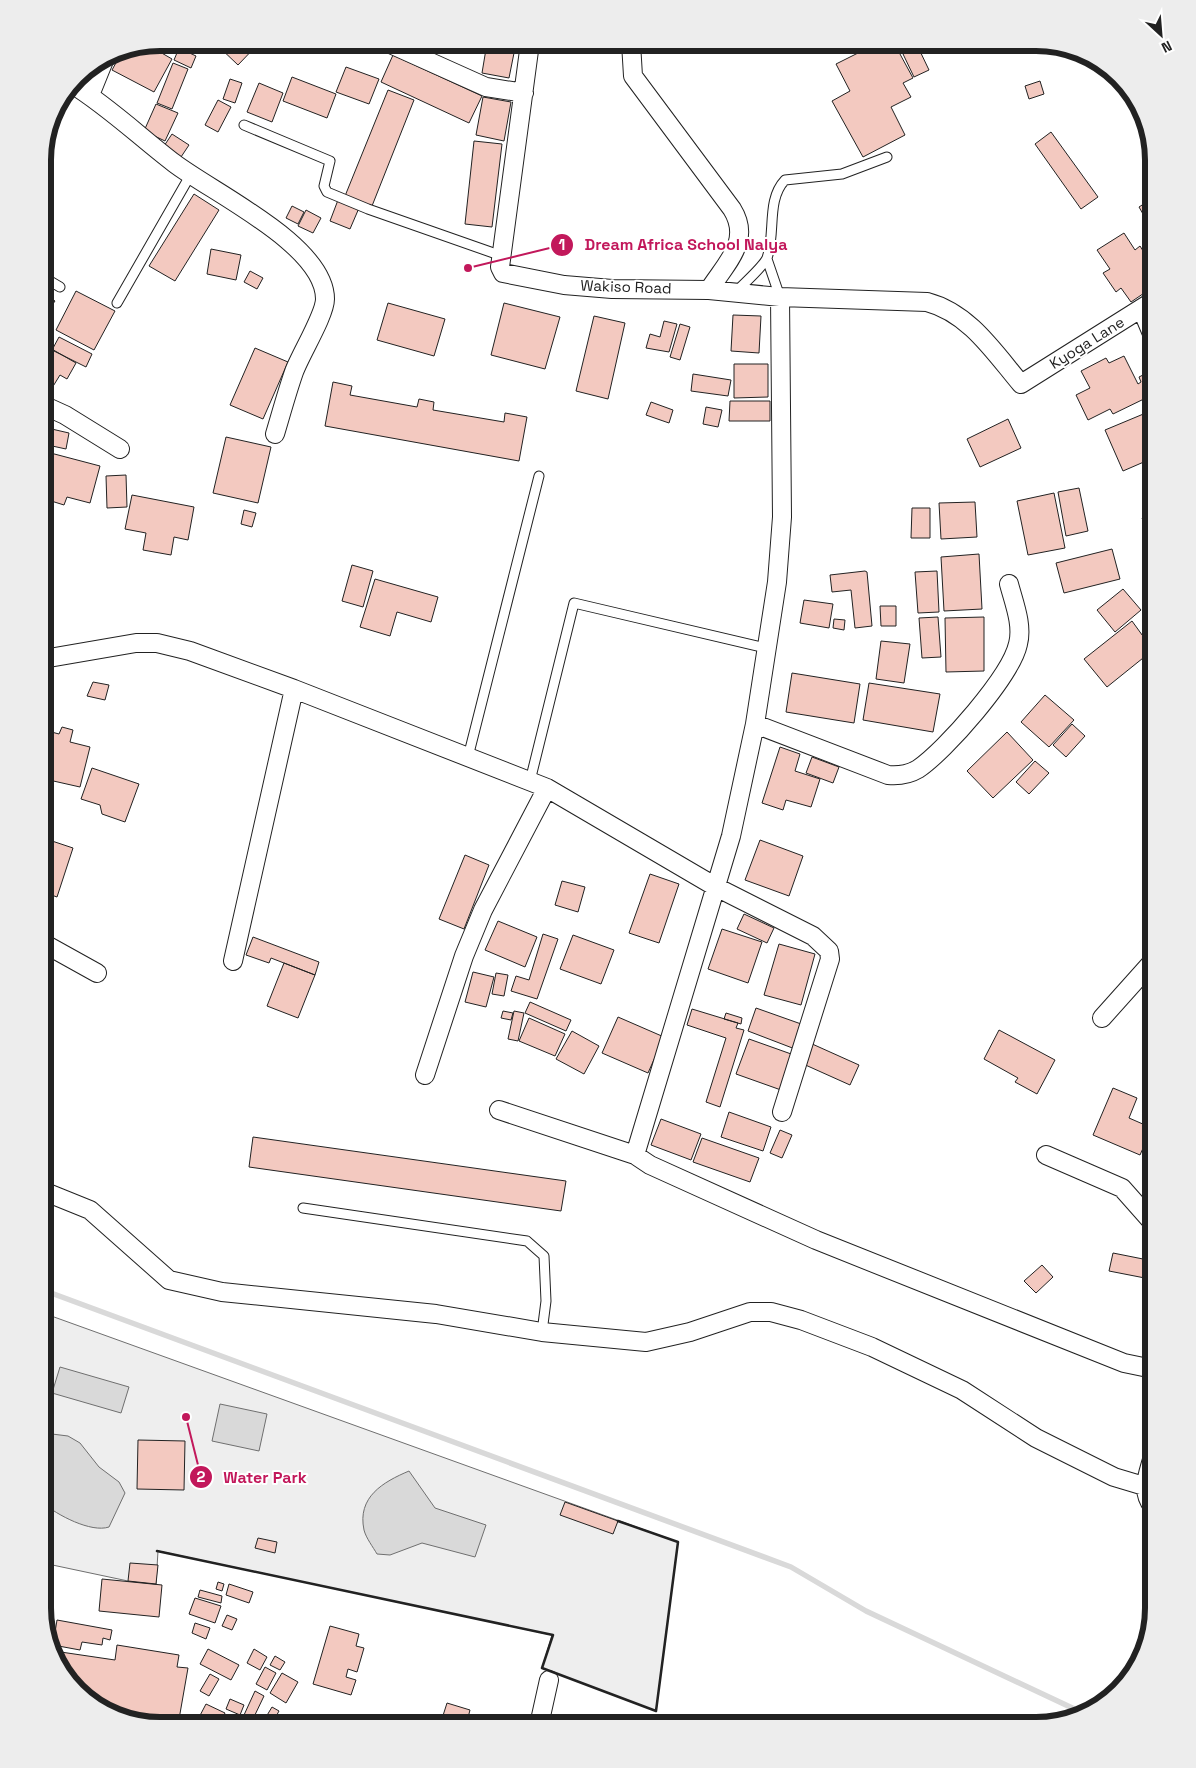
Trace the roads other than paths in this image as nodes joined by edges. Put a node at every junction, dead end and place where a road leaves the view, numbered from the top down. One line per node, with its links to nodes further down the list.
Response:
1 (408, 51): 6 (street)
2 (529, 51): 6 (street)
3 (631, 51): 15 (street)
4 (100, 70): 7 (street)
5 (79, 88): 7 (street)
6 (524, 93): 11 (street)
7 (90, 95): 10 (street)
8 (244, 125): 11 (lane)
9 (887, 157): 12 (lane)
10 (191, 174): 18 (lane); 22 (street)
11 (502, 256): 15 (street, Wakiso Road)
12 (766, 259): 16 (lane); 17 (lane)
13 (51, 282): 14 (lane)
14 (60, 287)
15 (709, 290): 16 (street, Wakiso Road)
16 (735, 292): 17 (street, Wakiso Road)
17 (780, 297): 20 (street, Wakiso Road); 26 (street)
18 (117, 303)
19 (1145, 308): 20 (street, Kyoga Lane)
20 (1021, 384)
21 (51, 409): 23 (street)
22 (275, 434)
23 (120, 449)
24 (539, 476): 30 (lane)
25 (1009, 584): 29 (street)
26 (766, 648): 29 (street); 31 (lane)
27 (51, 658): 28 (street)
28 (294, 689): 30 (street); 35 (street)
29 (755, 724): 33 (street)
30 (468, 757): 31 (street)
31 (530, 781): 32 (street)
32 (547, 788): 33 (street); 39 (street)
33 (716, 887): 41 (street); 42 (street)
34 (51, 947): 37 (street)
35 (233, 961)
36 (1145, 971): 38 (street)
37 (97, 973)
38 (1102, 1018)
39 (425, 1075)
40 (499, 1110): 42 (street)
41 (782, 1112)
42 (635, 1154): 48 (street)
43 (1046, 1155): 46 (street)
44 (51, 1194): 47 (street)
45 (304, 1208): 47 (lane)
46 (1145, 1213)
47 (542, 1332): 50 (street)
48 (1145, 1367)
49 (1145, 1483): 50 (street)
50 (1144, 1486): 51 (street)
51 (1145, 1490)
52 (549, 1680): 53 (street)
53 (541, 1717)

